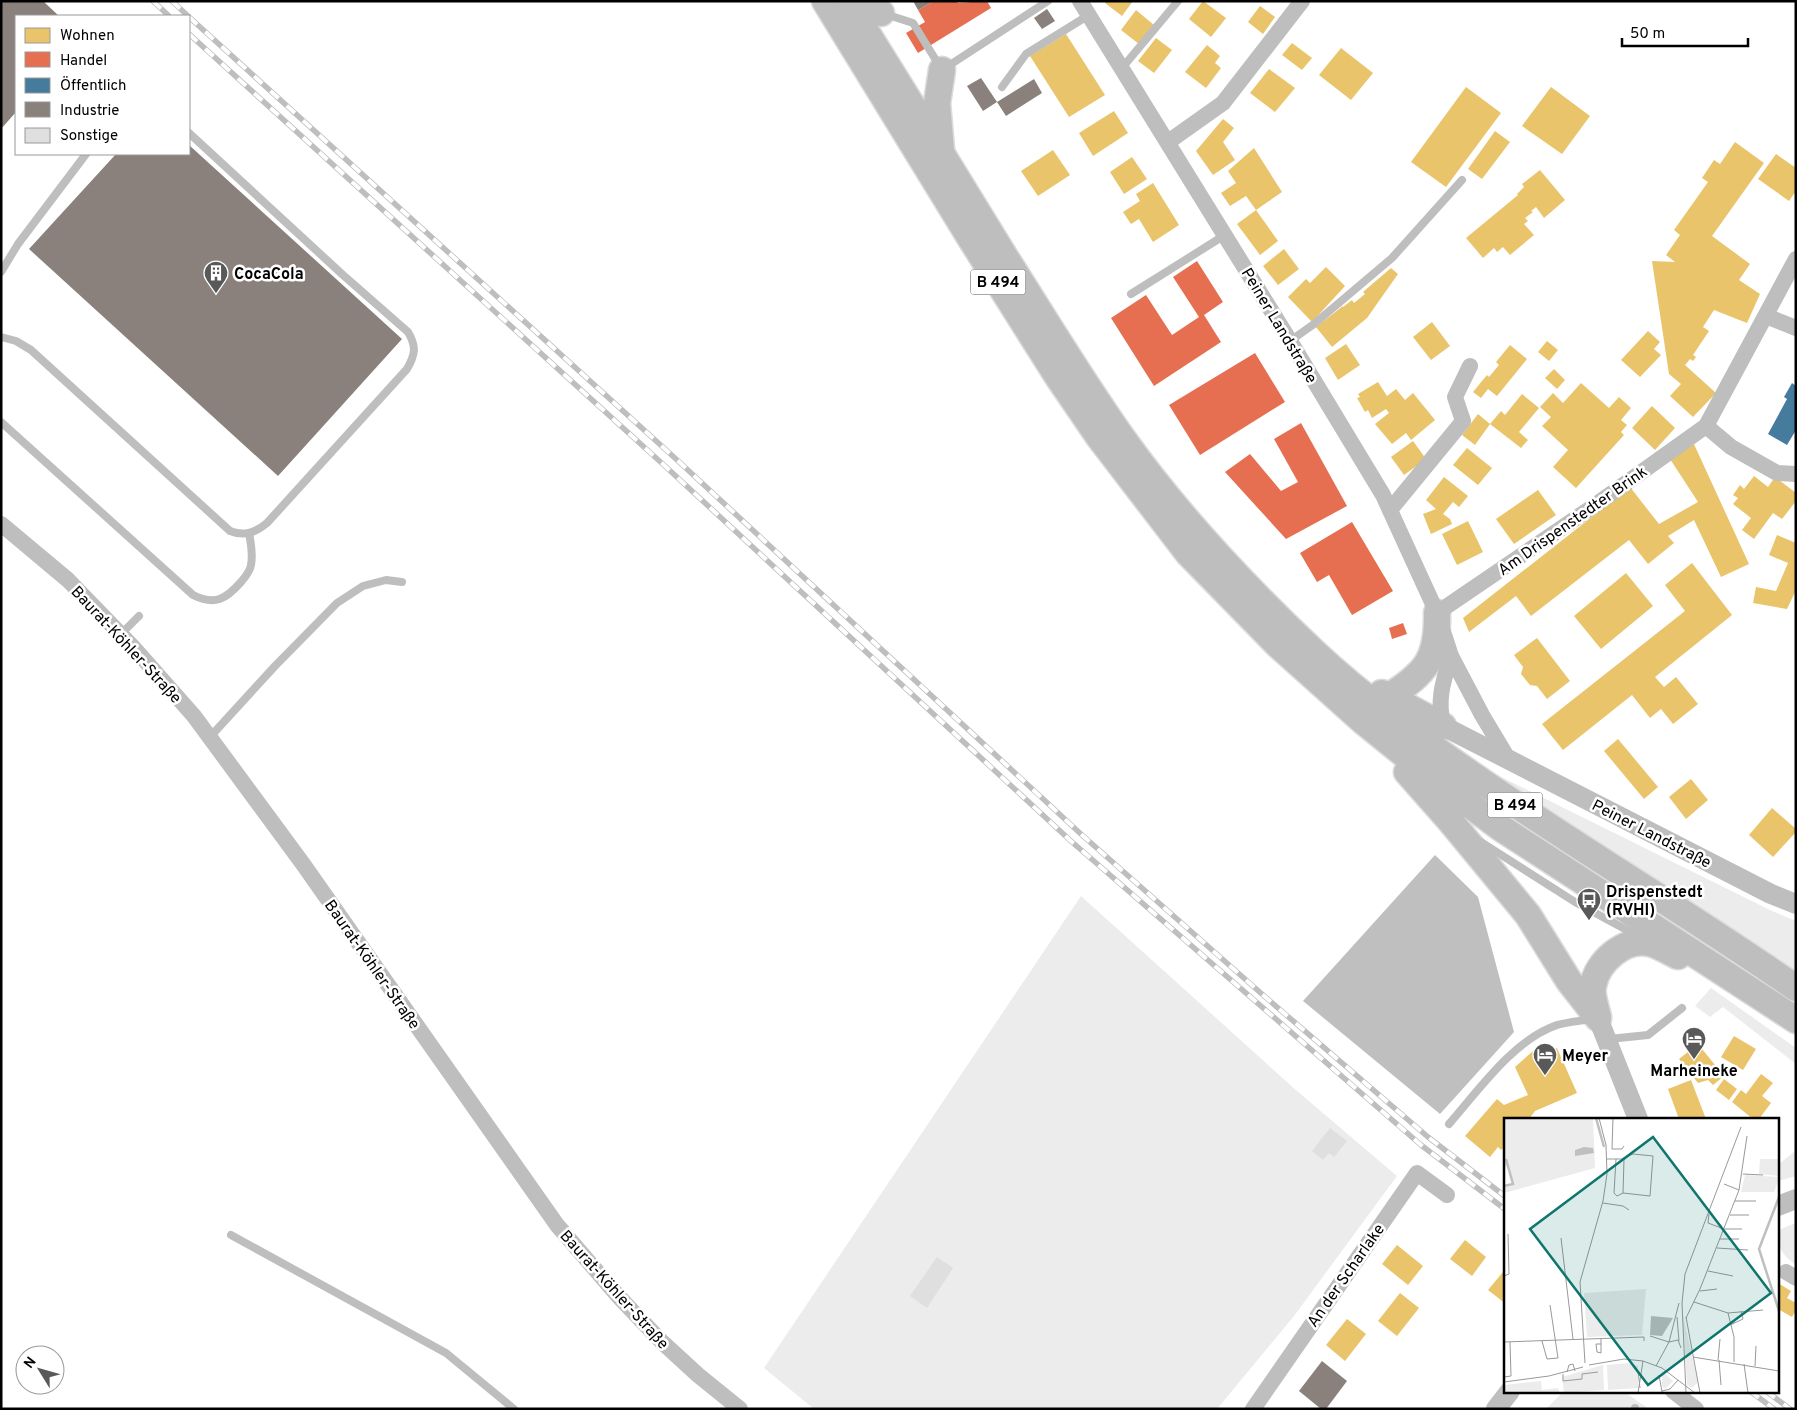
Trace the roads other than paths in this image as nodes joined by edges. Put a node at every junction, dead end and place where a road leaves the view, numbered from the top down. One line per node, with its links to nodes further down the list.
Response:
1 (825, 1): 40 (highway, B 494)
2 (847, 1): 15 (highway, B 494)
3 (852, 1): 8 (highway)
4 (1048, 1): 11 (lane)
5 (1080, 1): 9 (street, Peiner Landstraße)
6 (1178, 1): 10 (lane)
7 (1302, 1): 14 (street)
8 (881, 13): 11 (lane)
9 (1089, 15): 10 (street, Peiner Landstraße); 12 (lane)
10 (1122, 68): 14 (street, Peiner Landstraße)
11 (942, 70): 15 (highway)
12 (1002, 87)
13 (190, 134): 32 (lane)
14 (1168, 142): 18 (street, Peiner Landstraße)
15 (941, 154): 37 (highway, B 494)
16 (85, 155): 20 (lane)
17 (1462, 180): 25 (lane)
18 (1225, 235): 21 (lane); 25 (street, Peiner Landstraße)
19 (1795, 261): 22 (street, Am Drispenstedter Brink)
20 (1, 272)
21 (1131, 294)
22 (1766, 316): 23 (street); 28 (street, Am Drispenstedter Brink)
23 (1796, 328)
24 (1, 337): 32 (lane)
25 (1290, 341): 30 (street, Peiner Landstraße)
26 (1470, 366): 30 (street)
27 (1, 422): 32 (lane)
28 (1706, 426): 29 (street); 34 (street, Am Drispenstedter Brink)
29 (1796, 474)
30 (1390, 510): 34 (street, Peiner Landstraße)
31 (1, 524): 36 (street, Baurat-Köhler-Straße)
32 (249, 533)
33 (402, 582): 42 (lane)
34 (1438, 613): 38 (street, Peiner Landstraße); 39 (highway)
35 (139, 616): 36 (lane)
36 (121, 634): 42 (street, Baurat-Köhler-Straße)
37 (1314, 652): 39 (highway); 48 (highway, B 494)
38 (1452, 656): 41 (street); 43 (street, Peiner Landstraße)
39 (1388, 697): 41 (highway)
40 (1364, 722): 44 (highway); 47 (highway, B 494)
41 (1443, 726): 43 (street, Peiner Landstraße)
42 (210, 737): 61 (street, Baurat-Köhler-Straße)
43 (1509, 760): 45 (street, Peiner Landstraße)
44 (1452, 823): 46 (lane); 51 (highway)
45 (1796, 904)
46 (1650, 943): 47 (highway); 51 (highway)
47 (1714, 966): 50 (highway, B 494)
48 (1796, 988)
49 (1682, 1008): 51 (lane)
50 (1796, 1020)
51 (1602, 1029): 52 (street); 53 (lane)
52 (1638, 1118)
53 (1449, 1124)
54 (1447, 1195): 62 (street, An der Scharlake)
55 (1796, 1200): 56 (street)
56 (1780, 1205)
57 (231, 1235): 60 (lane)
58 (1509, 1392): 63 (street)
59 (1674, 1392): 64 (street)
60 (514, 1409)
61 (740, 1409)
62 (1252, 1409)
63 (1496, 1409)
64 (1696, 1409)

